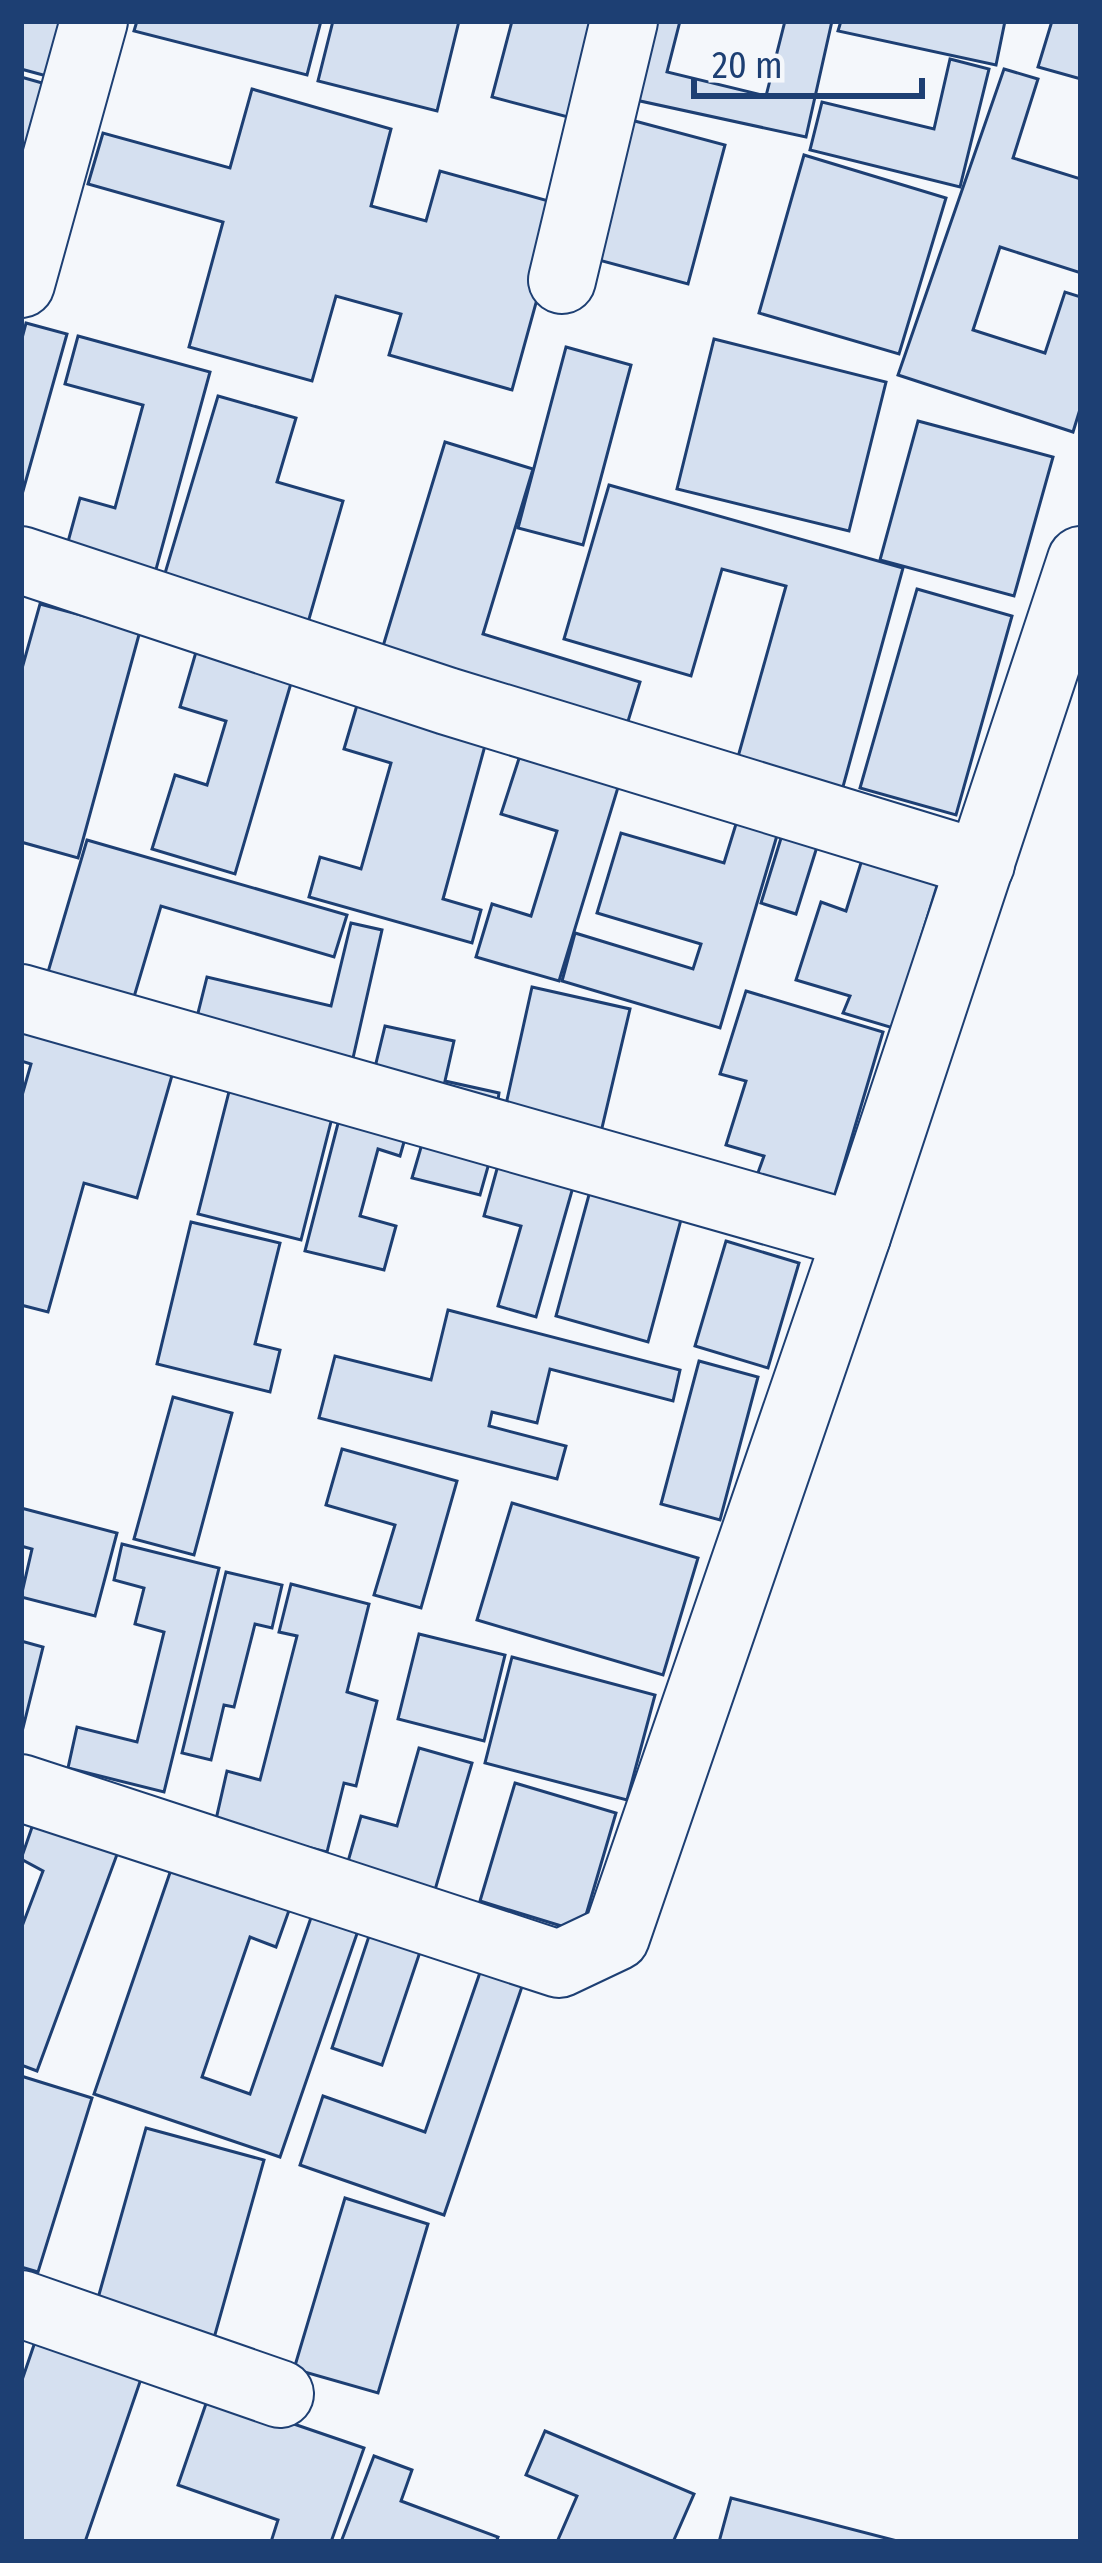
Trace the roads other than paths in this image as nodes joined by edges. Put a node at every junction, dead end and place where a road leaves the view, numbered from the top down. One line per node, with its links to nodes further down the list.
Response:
1 (94, 21): 4 (street)
2 (624, 21): 3 (street)
3 (562, 280)
4 (21, 284)
5 (21, 560): 7 (street)
6 (1081, 560): 7 (street)
7 (981, 864): 9 (street)
8 (21, 998): 9 (street)
9 (857, 1236): 10 (street)
10 (21, 1788)
11 (21, 2305): 12 (street)
12 (280, 2394)

